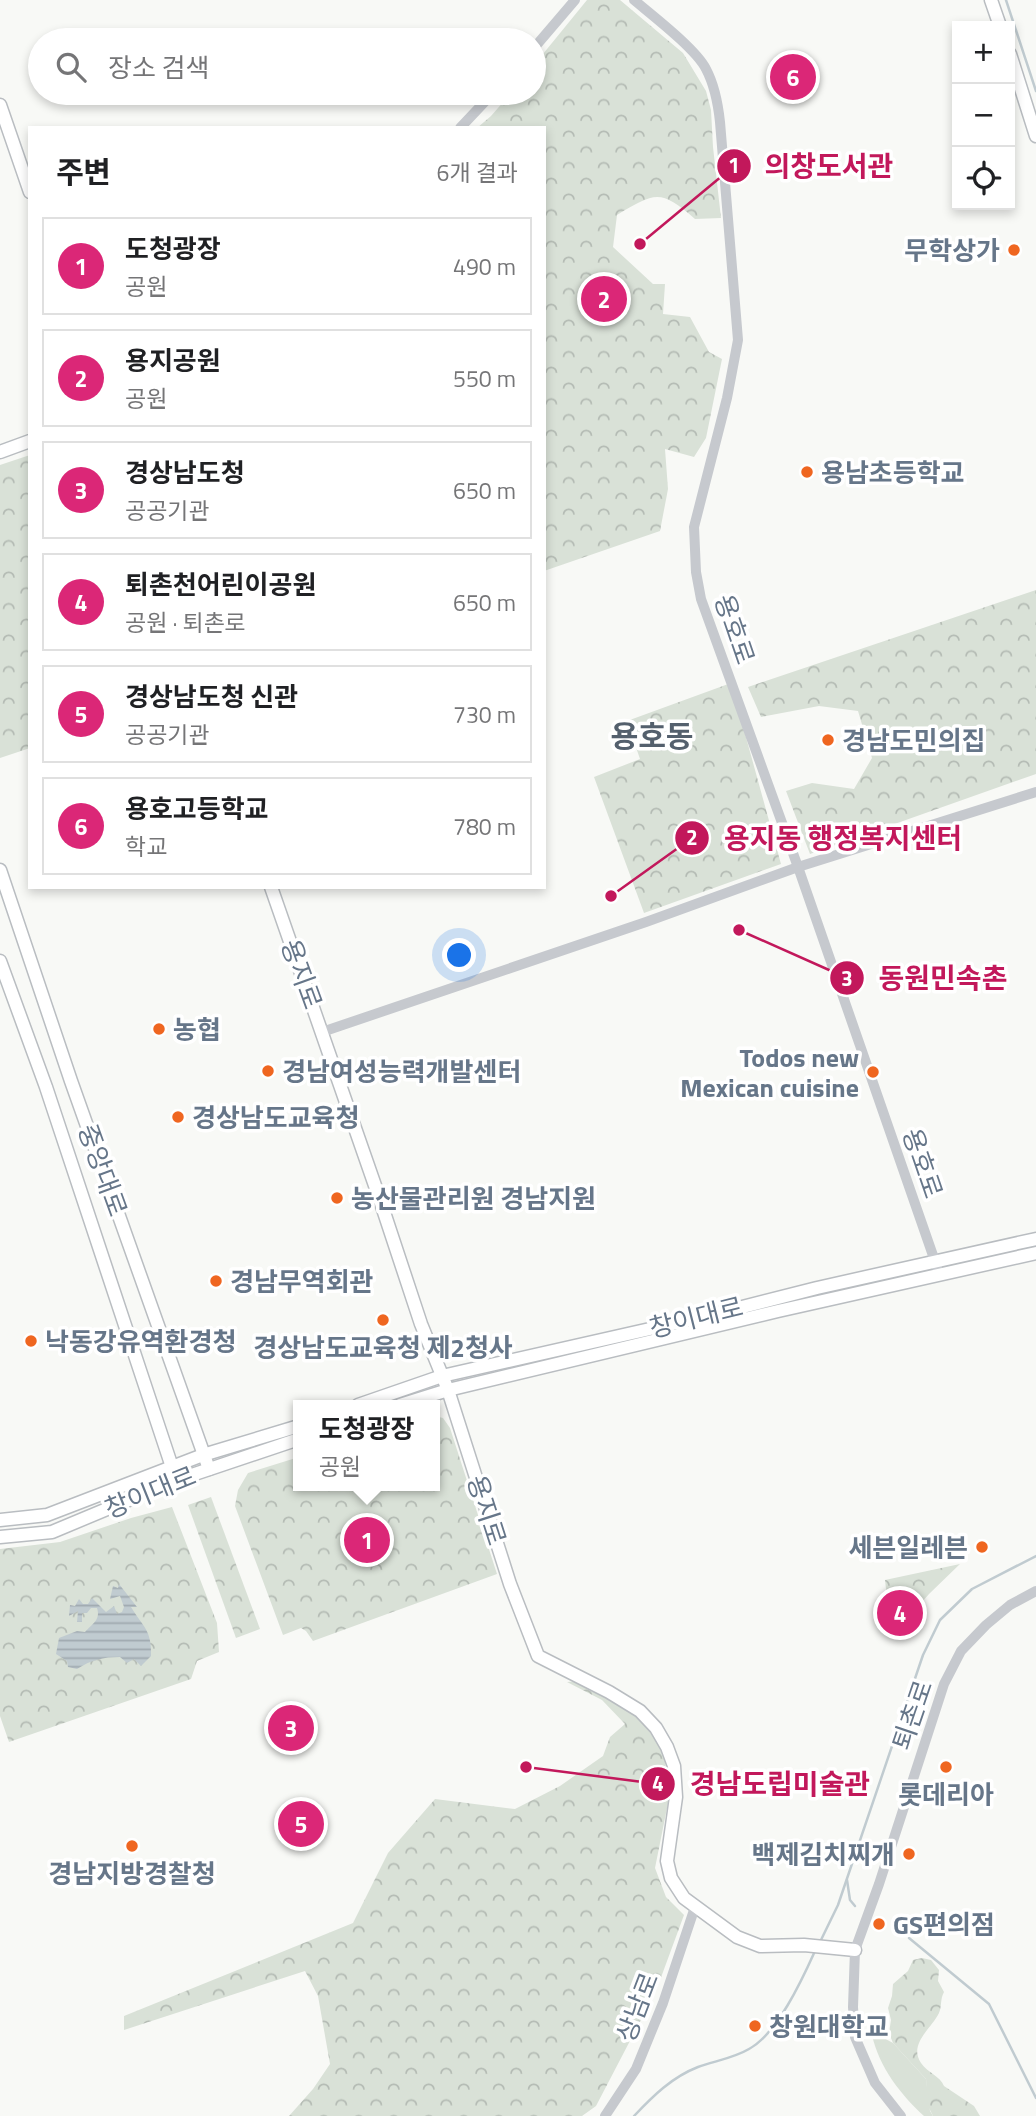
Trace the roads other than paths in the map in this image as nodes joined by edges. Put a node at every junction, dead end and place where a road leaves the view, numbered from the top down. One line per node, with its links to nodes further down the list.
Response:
1 (575, 0): 5 (street)
2 (634, 0): 15 (street, 용호로)
3 (991, 0): 4 (main road)
4 (998, 21)
5 (546, 34)
6 (1015, 70): 10 (main road)
7 (0, 105): 11 (main road)
8 (482, 105): 9 (street)
9 (462, 126)
10 (1036, 136)
11 (28, 186)
12 (28, 442): 13 (main road)
13 (0, 452)
14 (1036, 792): 15 (street)
15 (798, 867): 19 (street); 22 (street, 용호로)
16 (0, 870): 29 (main road, 중앙대로)
17 (272, 889): 19 (main road, 용지로)
18 (0, 961): 31 (main road, 중앙대로)
19 (322, 1032): 23 (main road, 용지로)
20 (1036, 1239): 22 (main road, 창이대로)
21 (1036, 1253): 22 (main road, 창이대로)
22 (937, 1268): 23 (main road, 창이대로); 24 (main road, 창이대로)
23 (442, 1376): 24 (main road, 용지로); 25 (main road, 창이대로)
24 (448, 1390): 26 (main road, 창이대로); 35 (main road, 용지로)
25 (372, 1400)
26 (416, 1400)
27 (293, 1428): 29 (main road, 창이대로)
28 (293, 1441): 30 (main road, 창이대로)
29 (203, 1455): 30 (main road, 중앙대로); 31 (main road, 창이대로)
30 (209, 1469): 31 (main road, 창이대로)
31 (173, 1474): 32 (main road, 창이대로); 33 (main road, 창이대로)
32 (0, 1520)
33 (0, 1537)
34 (1036, 1591): 36 (street, 퇴촌로)
35 (695, 1907): 36 (main road, 용지로); 37 (street, 상남로)
36 (855, 1950): 38 (street, 퇴촌로)
37 (605, 2116)
38 (901, 2116)

